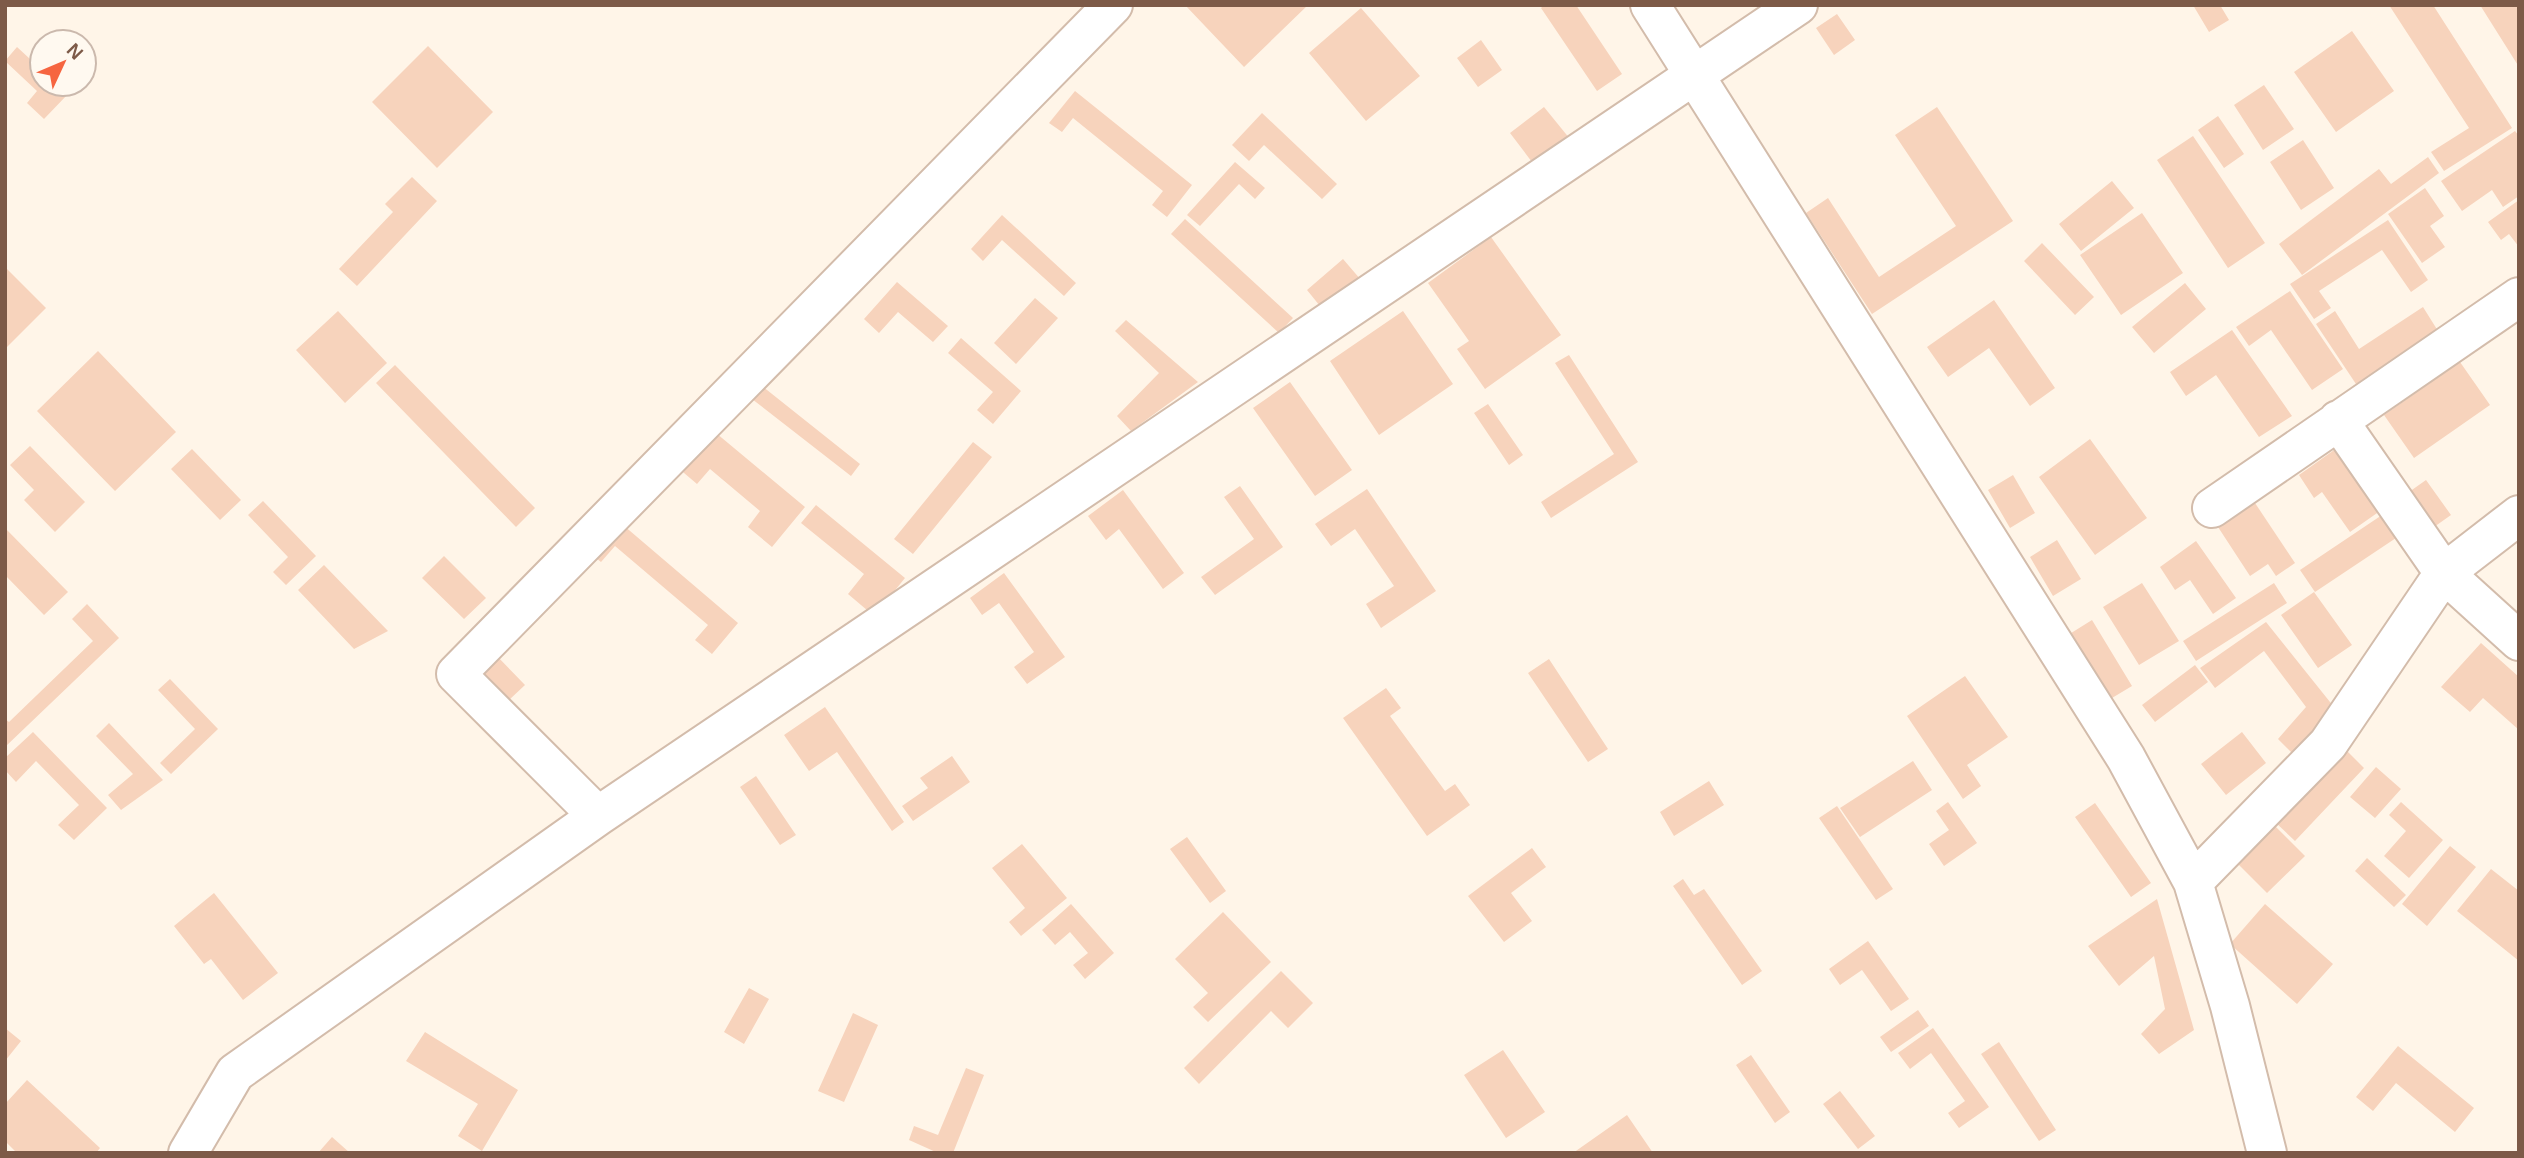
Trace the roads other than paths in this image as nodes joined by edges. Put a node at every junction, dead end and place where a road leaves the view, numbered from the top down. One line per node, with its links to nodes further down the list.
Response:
1 (1113, 5): 11 (street)
2 (1650, 5): 4 (street)
3 (1798, 5): 4 (street)
4 (1695, 77): 11 (street); 12 (street)
5 (2519, 297): 6 (street)
6 (2338, 420): 7 (street); 9 (street)
7 (2212, 508)
8 (2519, 515): 9 (street)
9 (2444, 573): 10 (street); 12 (street)
10 (2519, 641)
11 (598, 816): 13 (street)
12 (2193, 882): 14 (street)
13 (188, 1153)
14 (2267, 1153)

